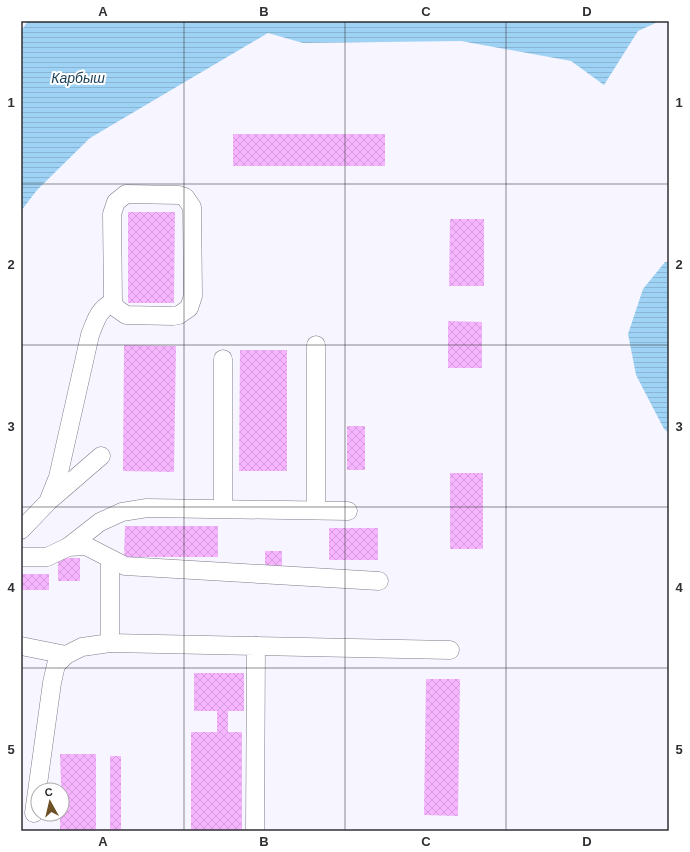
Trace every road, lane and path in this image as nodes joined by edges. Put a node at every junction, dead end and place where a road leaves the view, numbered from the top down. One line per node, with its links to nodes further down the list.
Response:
1 (113, 302): 1 (lane); 5 (lane)
2 (316, 345): 7 (lane)
3 (223, 359): 6 (lane)
4 (101, 456): 5 (lane)
5 (48, 502): 9 (lane)
6 (223, 508): 7 (lane); 10 (lane)
7 (316, 510): 8 (lane)
8 (348, 511)
9 (21, 530)
10 (68, 547): 11 (lane); 12 (lane)
11 (21, 557)
12 (110, 560): 13 (lane); 14 (lane)
13 (380, 581)
14 (110, 643): 16 (lane); 18 (lane)
15 (21, 646): 18 (lane)
16 (256, 646): 17 (lane); 20 (lane)
17 (450, 650)
18 (66, 655): 19 (lane)
19 (38, 782)
20 (254, 831)

